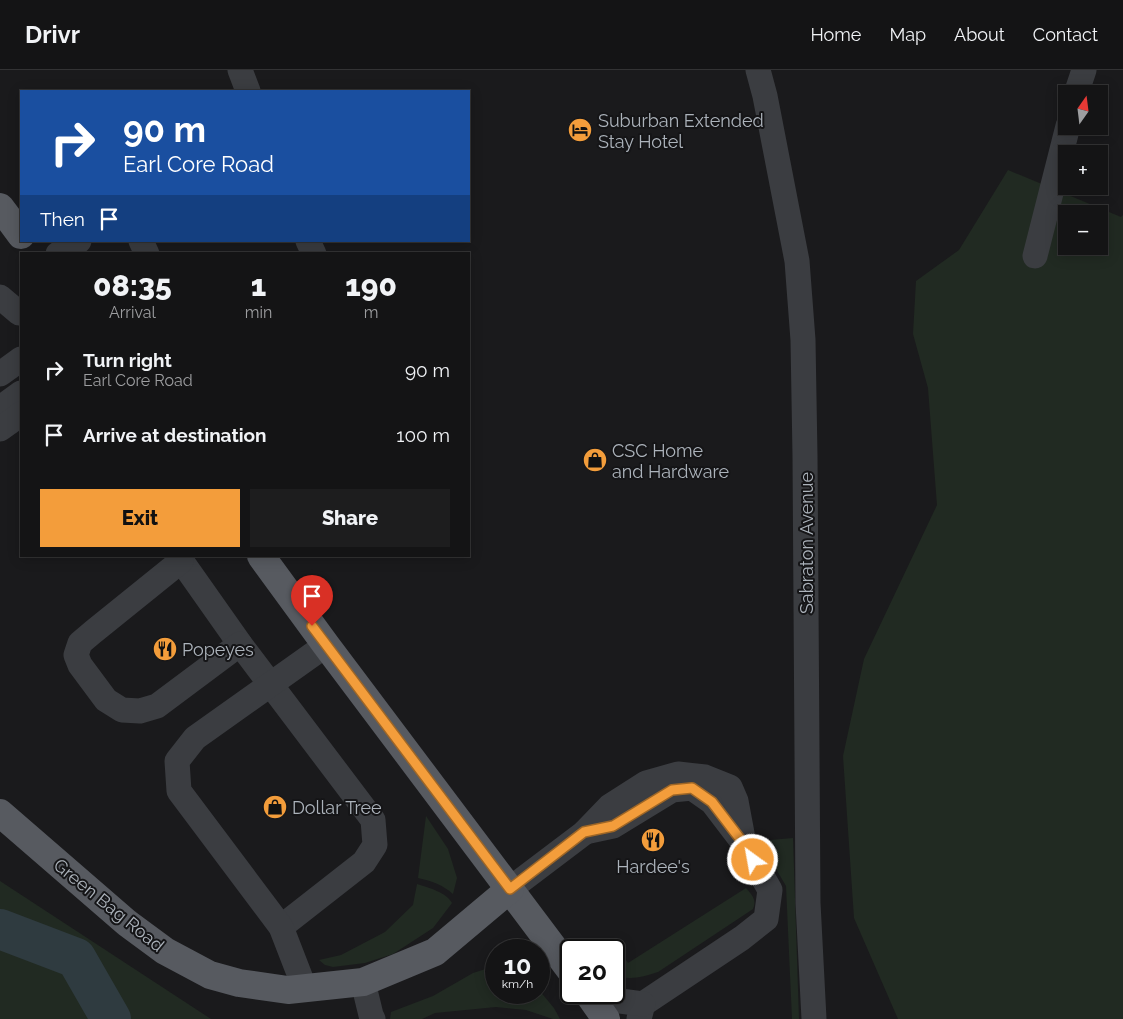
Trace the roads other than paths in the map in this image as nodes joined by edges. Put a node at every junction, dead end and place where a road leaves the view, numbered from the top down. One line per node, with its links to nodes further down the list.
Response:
1 (240, 70): 3 (street)
2 (758, 70): 32 (street, Sabraton Avenue)
3 (248, 90)
4 (1066, 135): 9 (street)
5 (2, 212): 6 (main road)
6 (20, 234)
7 (77, 242): 8 (street)
8 (61, 252)
9 (1035, 256)
10 (20, 360): 11 (street)
11 (0, 374)
12 (20, 394): 13 (street)
13 (0, 408)
14 (20, 415): 15 (street)
15 (0, 429)
16 (262, 557): 19 (main road)
17 (180, 558): 18 (street); 18 (street)
18 (236, 638): 20 (street)
19 (326, 645): 20 (street); 22 (main road)
20 (271, 684): 23 (street); 23 (street)
21 (0, 813): 26 (main road, Green Bag Road)
22 (510, 889): 24 (main road); 25 (main road, Green Bag Road); 29 (street)
23 (281, 927): 26 (street)
24 (560, 956)
25 (364, 982): 26 (main road, Green Bag Road); 30 (street)
26 (297, 989)
27 (595, 1004): 31 (main road)
28 (618, 1004): 29 (street)
29 (641, 1011)
30 (373, 1019)
31 (606, 1019)
32 (814, 1019)

